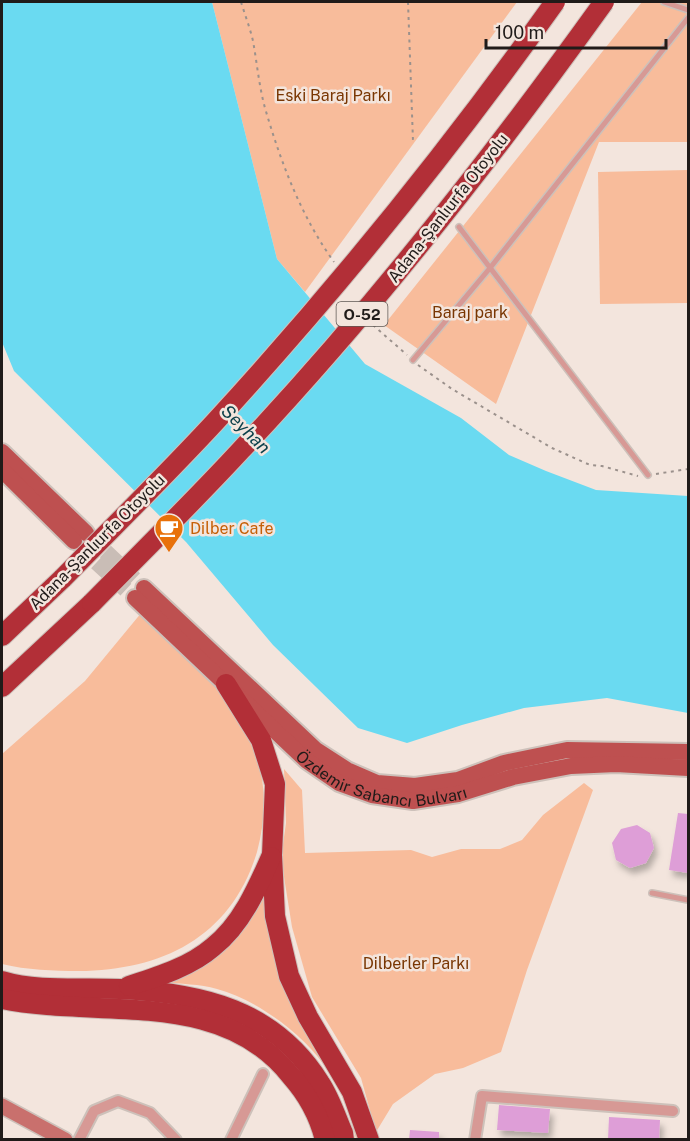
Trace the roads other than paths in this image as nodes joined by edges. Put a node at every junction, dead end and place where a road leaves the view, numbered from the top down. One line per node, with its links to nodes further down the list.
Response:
1 (555, 2): 12 (highway, Adana-Şanlıurfa Otoyolu / O-52, bridge)
2 (604, 2): 13 (highway, Adana-Şanlıurfa Otoyolu / O-52, bridge)
3 (664, 2): 4 (lane)
4 (688, 10)
5 (688, 18): 7 (lane)
6 (459, 227): 7 (lane)
7 (490, 268): 8 (lane); 11 (lane)
8 (412, 360)
9 (2, 452): 10 (main road)
10 (2, 471)
11 (648, 475)
12 (2, 636)
13 (35, 656): 15 (highway, Adana-Şanlıurfa Otoyolu / O-52); 16 (highway)
14 (226, 684): 17 (main road, Özdemir Sabancı Bulvarı); 18 (main road, Özdemir Sabancı Bulvarı); 19 (highway)
15 (2, 687)
16 (2, 694)
17 (688, 753)
18 (688, 768)
19 (272, 855): 23 (highway); 34 (highway)
20 (652, 893): 21 (lane)
21 (688, 900)
22 (2, 981): 23 (highway)
23 (121, 989): 33 (highway)
24 (2, 999): 32 (highway)
25 (263, 1074): 31 (street)
26 (3, 1109): 28 (main road)
27 (673, 1111): 35 (street)
28 (65, 1140)
29 (79, 1140): 30 (street)
30 (176, 1140)
31 (231, 1140)
32 (325, 1140)
33 (344, 1140)
34 (369, 1140)
35 (475, 1140)

